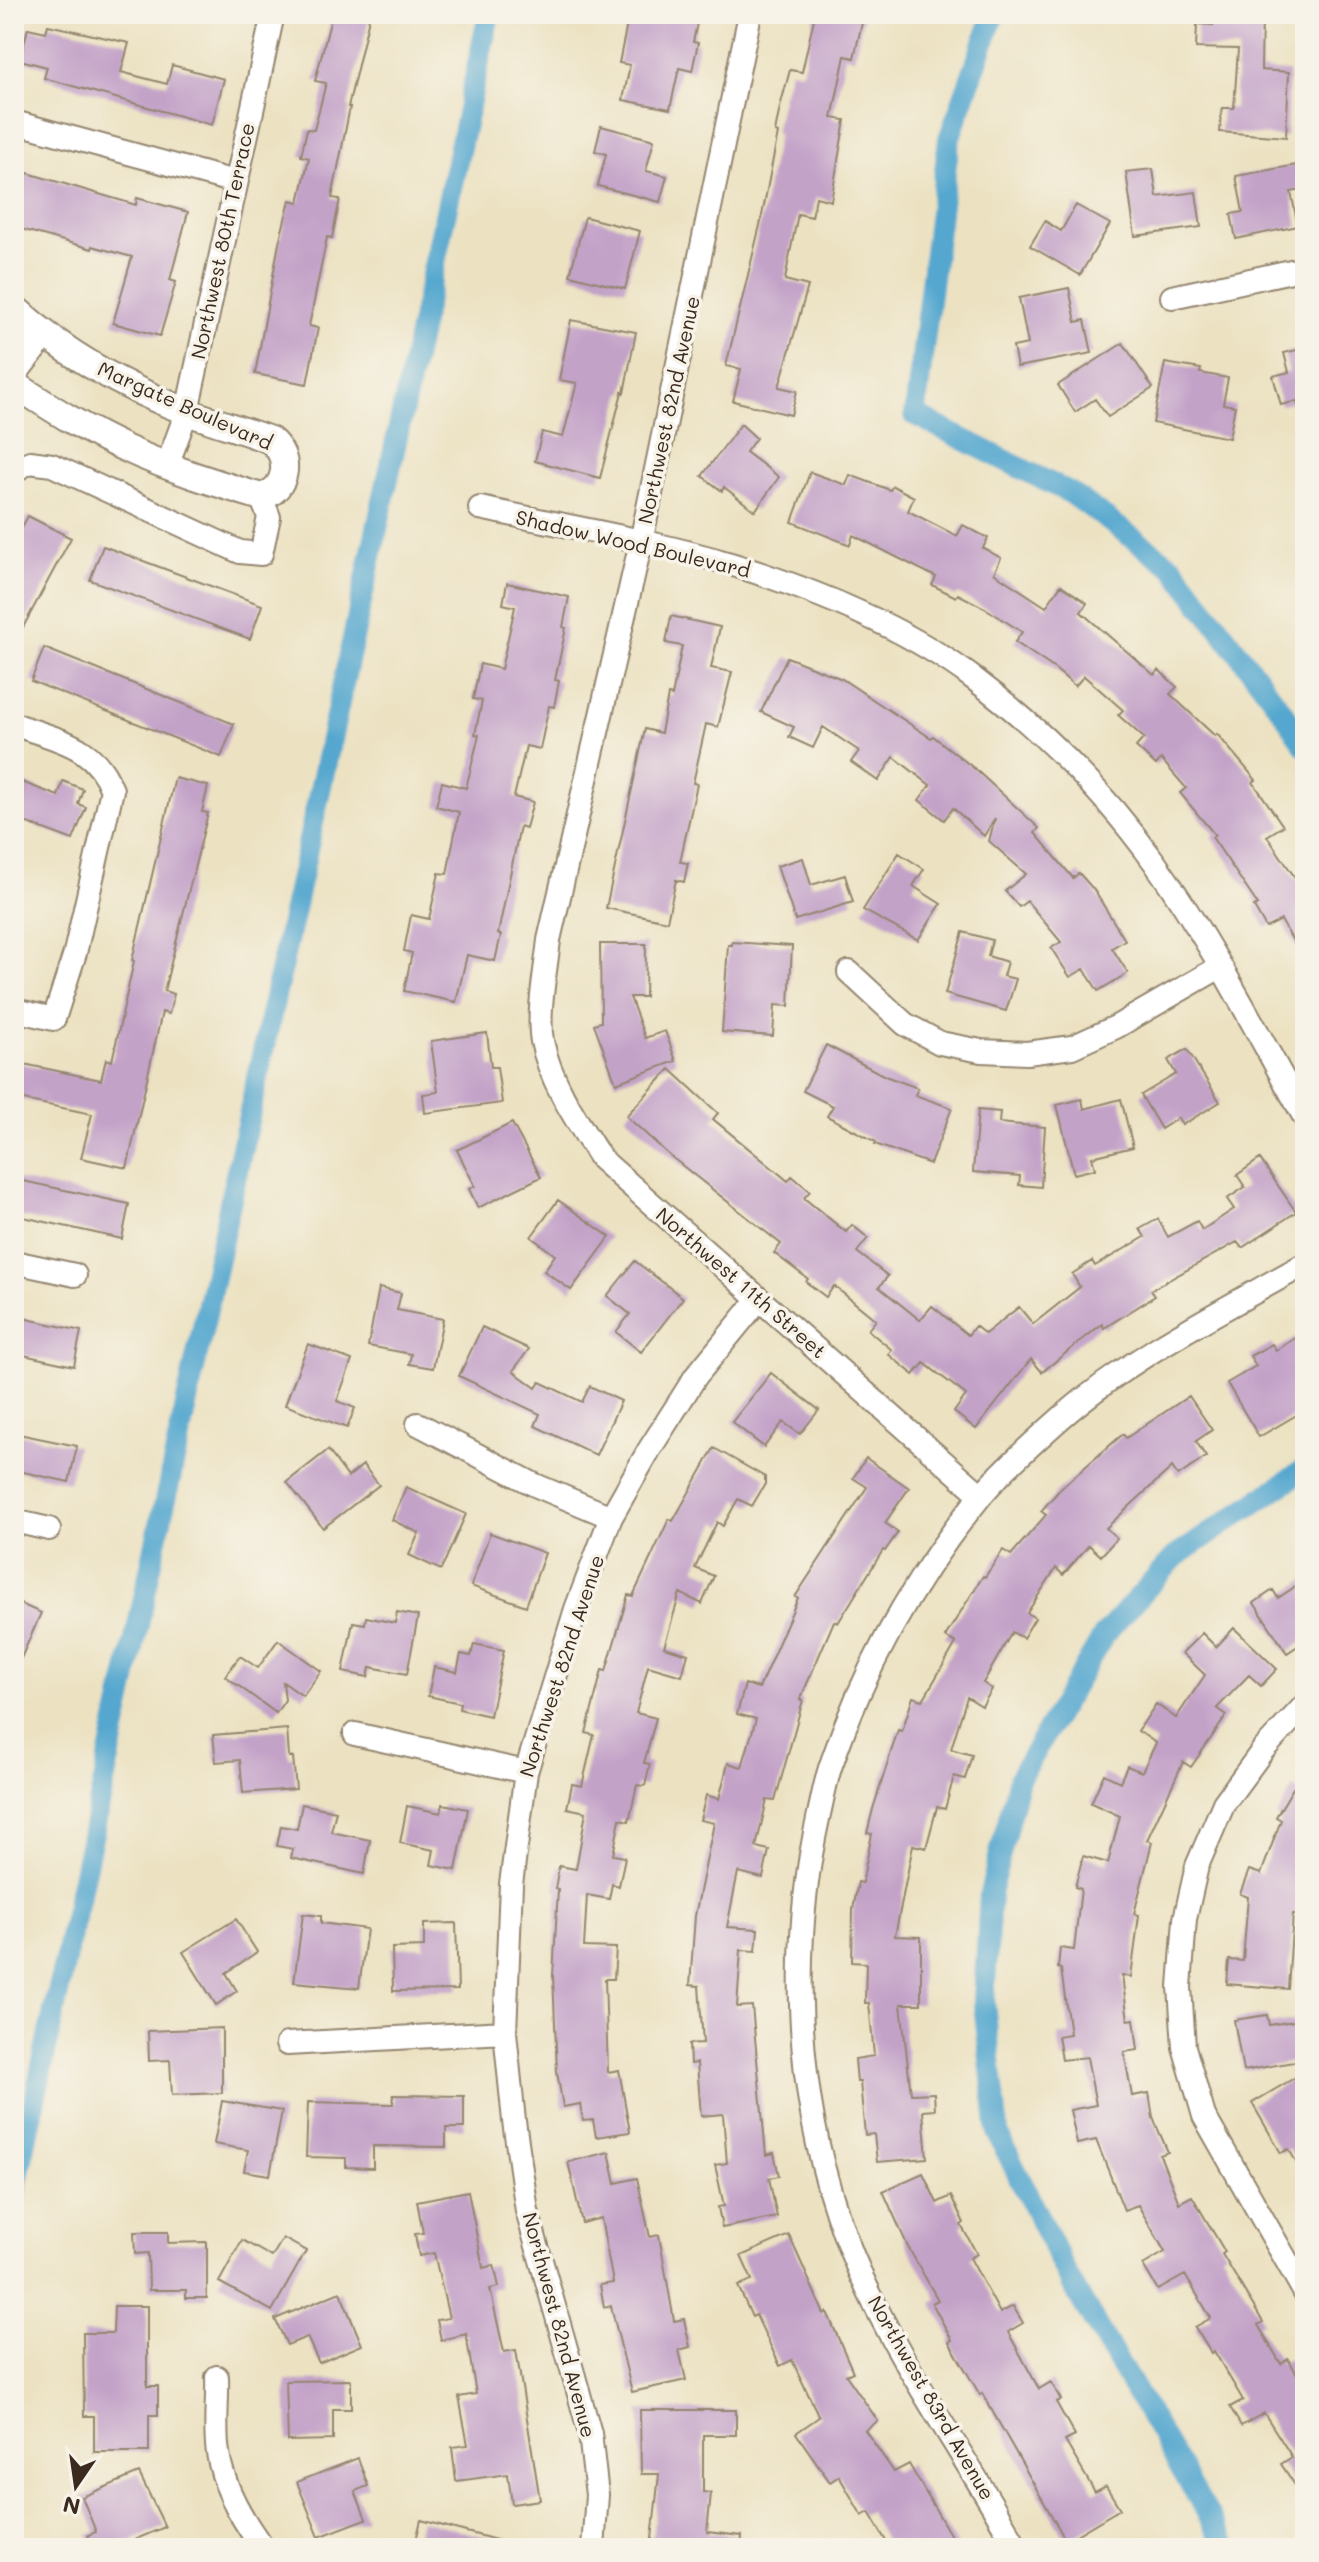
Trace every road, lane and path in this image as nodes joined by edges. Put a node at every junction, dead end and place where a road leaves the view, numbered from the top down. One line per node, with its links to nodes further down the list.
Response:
1 (273, 14): 4 (street, Northwest 80th Terrace)
2 (750, 14): 16 (street, Northwest 82nd Avenue)
3 (14, 122): 4 (street)
4 (235, 182): 11 (street, Northwest 80th Terrace)
5 (1305, 268): 6 (street)
6 (1172, 297)
7 (14, 308): 8 (street, Margate Boulevard)
8 (44, 334): 9 (street); 11 (street, Margate Boulevard)
9 (14, 373)
10 (14, 384): 12 (street)
11 (187, 411): 12 (street, Northwest 80th Terrace); 14 (street, Margate Boulevard)
12 (167, 466): 14 (street)
13 (14, 471): 14 (street)
14 (261, 497)
15 (480, 508): 16 (street, Shadow Wood Boulevard)
16 (641, 542): 18 (street, Shadow Wood Boulevard); 21 (street, Northwest 82nd Avenue)
17 (14, 724): 20 (street)
18 (1220, 967): 19 (street); 22 (street, Shadow Wood Boulevard)
19 (849, 972)
20 (14, 1010)
21 (542, 1040): 26 (street, Northwest 11th Street)
22 (1305, 1118)
23 (14, 1262): 25 (street)
24 (1305, 1264): 28 (street, Northwest 83rd Avenue)
25 (75, 1275)
26 (759, 1299): 28 (street, Northwest 11th Street); 29 (street, Northwest 82nd Avenue)
27 (418, 1424): 29 (street)
28 (981, 1495): 41 (street, Northwest 83rd Avenue)
29 (611, 1517): 34 (street, Northwest 82nd Avenue)
30 (14, 1521): 31 (street)
31 (49, 1529)
32 (1305, 1705): 37 (street)
33 (355, 1734): 34 (street)
34 (526, 1772): 35 (street, Northwest 82nd Avenue)
35 (505, 2032): 36 (street); 40 (street, Northwest 82nd Avenue)
36 (287, 2044)
37 (1305, 2293)
38 (217, 2377): 39 (street)
39 (263, 2548)
40 (593, 2548)
41 (1017, 2548)

